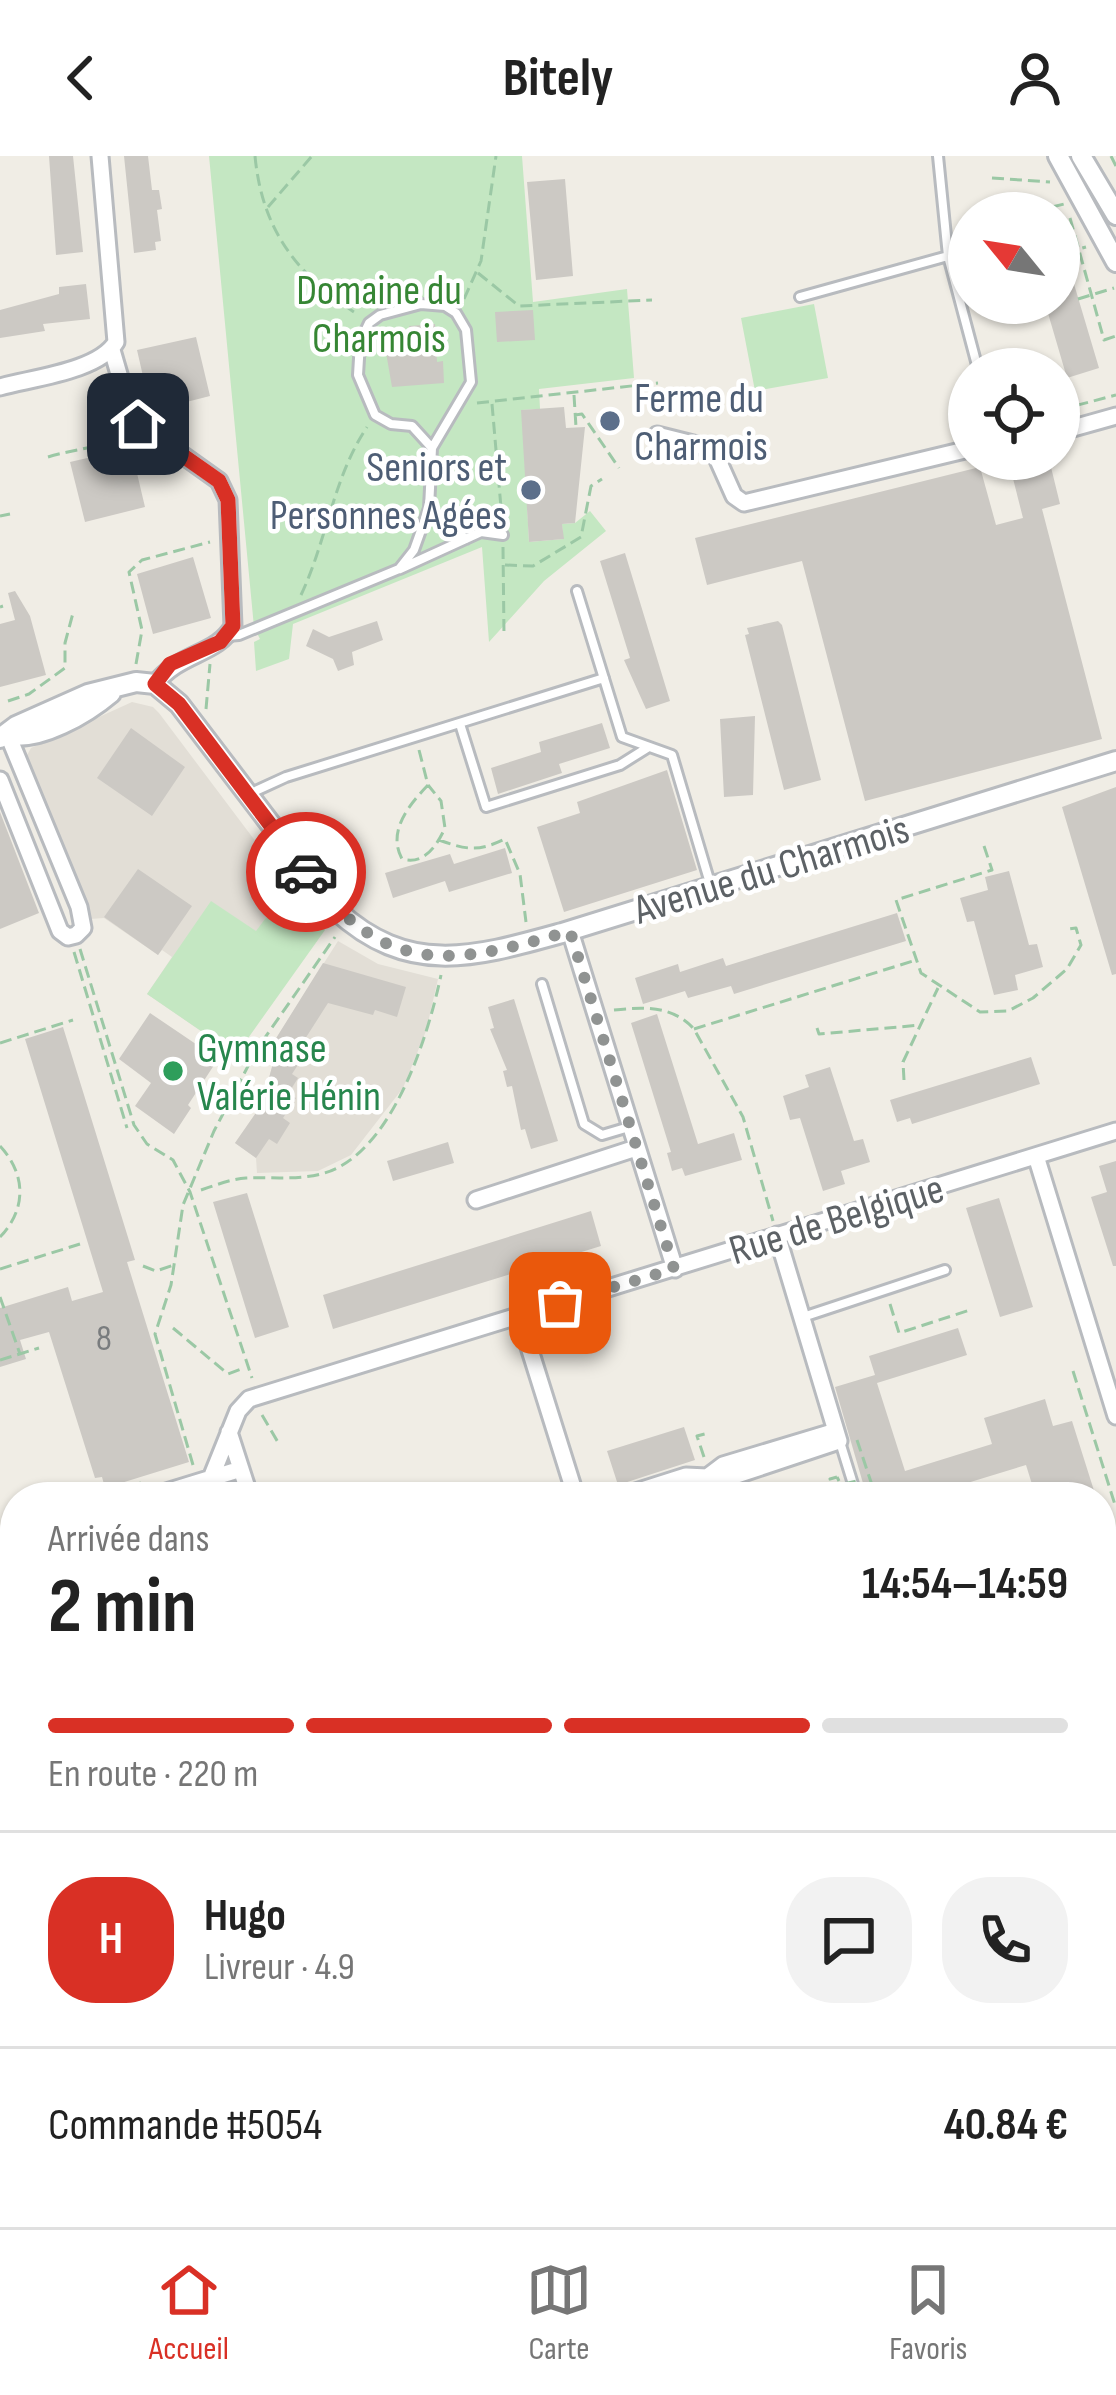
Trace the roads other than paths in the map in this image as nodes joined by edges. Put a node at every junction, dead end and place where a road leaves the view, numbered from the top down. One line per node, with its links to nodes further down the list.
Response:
1 (100, 156): 9 (street)
2 (938, 156): 6 (lane)
3 (1058, 156): 7 (street)
4 (1081, 156): 5 (street)
5 (1116, 215)
6 (948, 256): 8 (lane)
7 (1116, 262)
8 (800, 297)
9 (112, 350): 10 (street); 21 (street)
10 (0, 387)
11 (1116, 416): 12 (street)
12 (1080, 426)
13 (657, 435): 15 (street)
14 (432, 448): 14 (lane); 16 (lane)
15 (948, 453)
16 (429, 508): 18 (lane); 19 (lane)
17 (503, 535): 18 (lane)
18 (466, 539): 19 (lane)
19 (399, 569): 21 (lane)
20 (577, 591): 22 (lane)
21 (227, 636): 23 (street)
22 (604, 678): 24 (lane); 26 (lane)
23 (155, 684): 25 (street); 29 (street, Avenue du Charmois)
24 (460, 724): 26 (lane); 29 (lane)
25 (4, 737): 28 (street)
26 (648, 747): 30 (lane)
27 (1116, 761): 30 (street, Avenue du Charmois)
28 (0, 780)
29 (247, 795): 31 (street, Avenue du Charmois)
30 (711, 887): 31 (street, Avenue du Charmois)
31 (570, 931): 33 (street)
32 (542, 984): 33 (lane)
33 (630, 1127): 35 (street)
34 (1116, 1131): 36 (street, Rue de Belgique)
35 (636, 1148): 37 (street); 39 (street)
36 (1036, 1156): 38 (street, Rue de Belgique); 43 (street)
37 (476, 1201)
38 (776, 1230): 39 (street, Rue de Belgique); 42 (street)
39 (674, 1269): 41 (street, Rue de Belgique)
40 (944, 1270): 42 (lane)
41 (520, 1315): 44 (street, Rue de Belgique); 51 (street)
42 (801, 1317): 45 (street)
43 (1116, 1416)
44 (229, 1432): 46 (street); 48 (street)
45 (838, 1436): 47 (street); 54 (lane)
46 (241, 1468): 48 (street); 50 (street)
47 (710, 1476): 52 (street); 53 (street)
48 (211, 1478): 49 (street)
49 (198, 1482)
50 (245, 1482)
51 (571, 1482)
52 (667, 1482)
53 (701, 1482)
54 (852, 1482)

